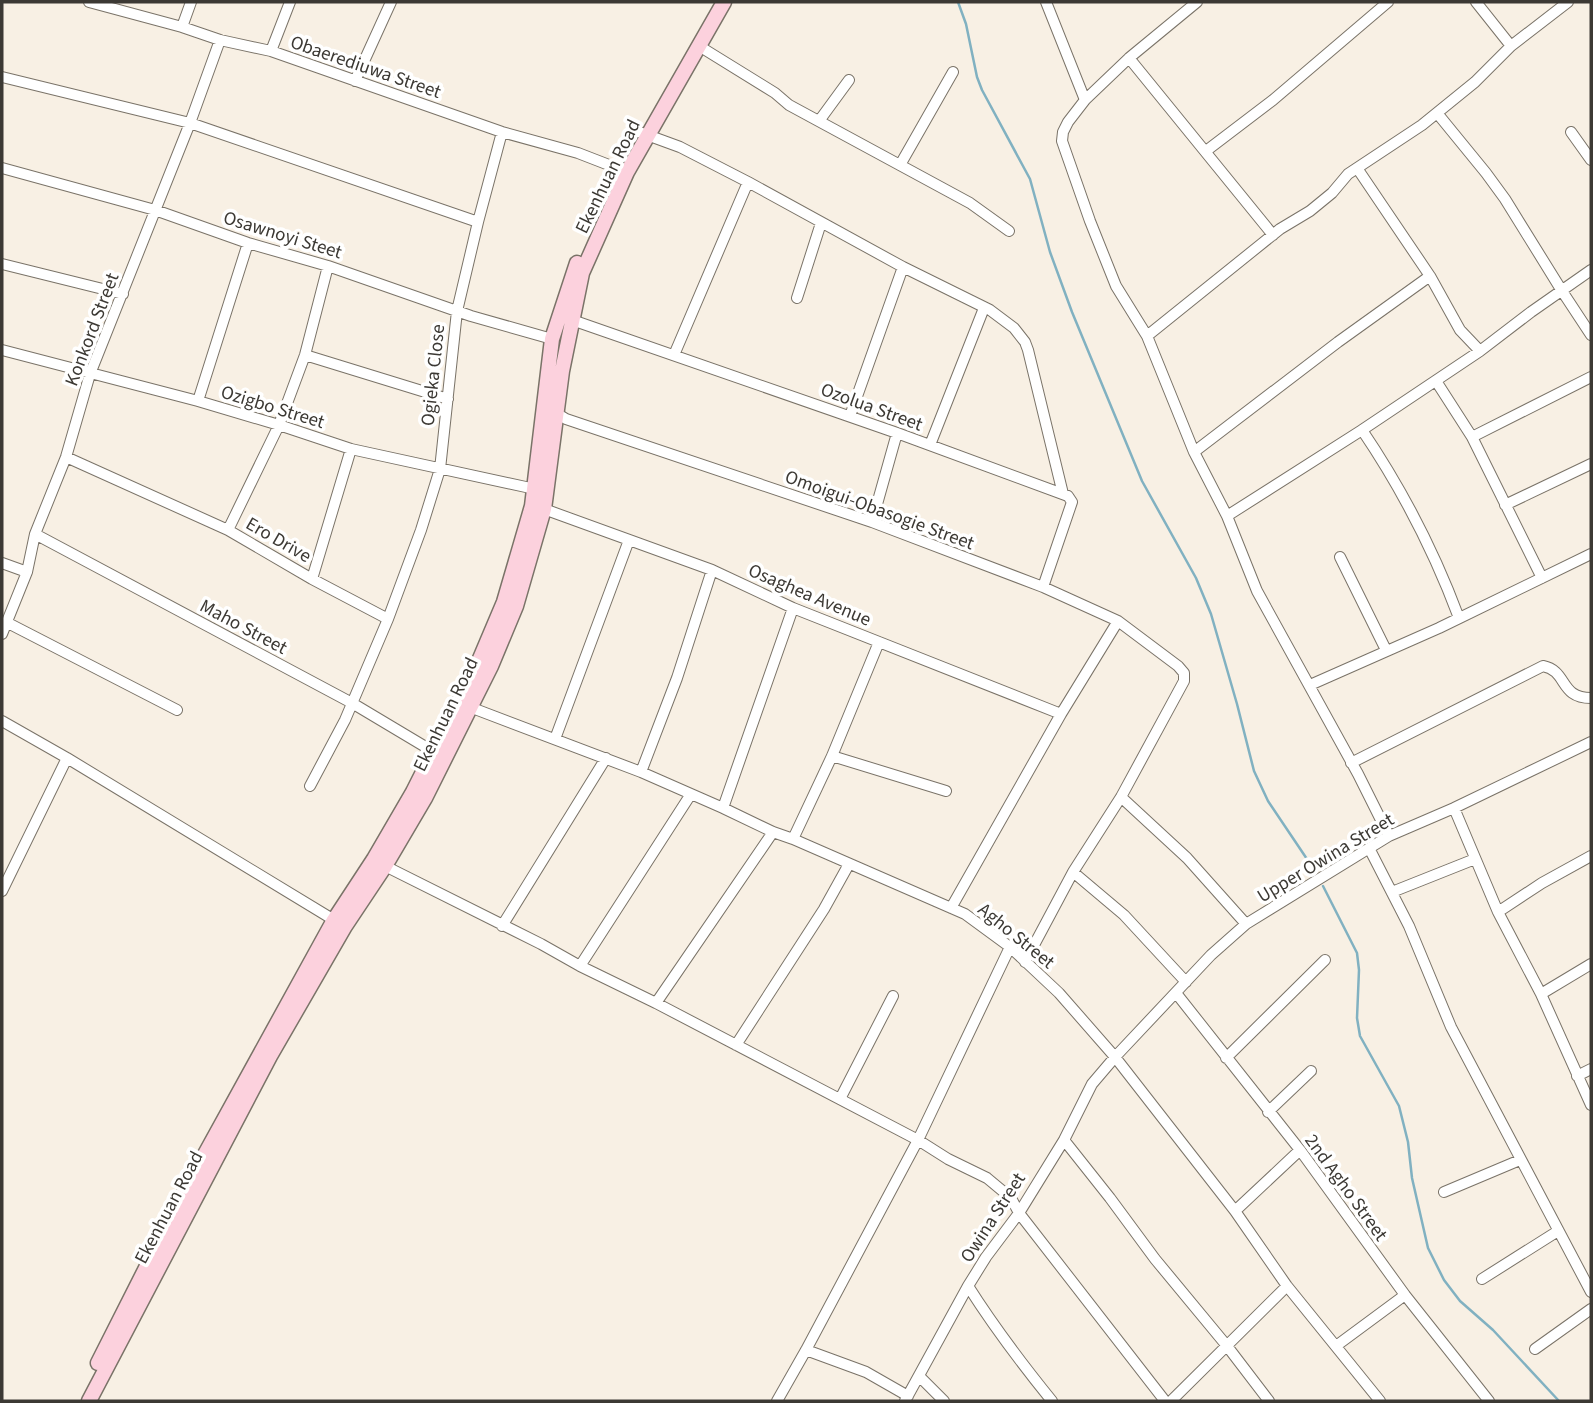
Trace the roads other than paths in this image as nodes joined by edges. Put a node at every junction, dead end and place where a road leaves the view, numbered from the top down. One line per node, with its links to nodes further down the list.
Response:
1 (91, 2): 12 (street, Obaerediuwa Street)
2 (191, 2): 12 (street)
3 (290, 2): 16 (street)
4 (391, 2): 21 (street)
5 (714, 2): 28 (main road, Ekenhuan Road)
6 (724, 2): 14 (main road, Ekenhuan Road)
7 (1046, 2): 22 (street)
8 (1197, 2): 17 (street)
9 (1388, 2): 29 (street)
10 (1476, 2): 15 (street)
11 (1568, 2): 15 (street)
12 (182, 27): 13 (street, Obaerediuwa Street)
13 (220, 40): 16 (street, Obaerediuwa Street); 25 (street, Konkord Street)
14 (699, 46): 24 (street); 28 (main road, Ekenhuan Road)
15 (1511, 46): 23 (street)
16 (271, 51): 21 (street, Obaerediuwa Street)
17 (1129, 58): 22 (street); 29 (street)
18 (953, 72): 31 (street)
19 (2, 77): 25 (street)
20 (849, 80): 24 (street)
21 (355, 81): 26 (street, Obaerediuwa Street)
22 (1085, 100): 54 (street)
23 (1437, 113): 33 (street); 47 (street)
24 (819, 121): 31 (street)
25 (190, 123): 36 (street, Konkord Street); 37 (street)
26 (502, 132): 34 (street, Obaerediuwa Street); 37 (street, Ogieka Close)
27 (1570, 132): 30 (street)
28 (643, 133): 34 (main road, Ekenhuan Road); 35 (street)
29 (1206, 151): 40 (street)
30 (1591, 160)
31 (900, 165): 39 (street)
32 (2, 168): 36 (street, Osawnoyi Steet)
33 (1357, 168): 40 (street); 46 (street)
34 (623, 171): 52 (main road, Ekenhuan Road); 55 (main road, Ekenhuan Road)
35 (748, 181): 38 (street); 59 (street)
36 (155, 211): 41 (street, Osawnoyi Steet); 48 (street, Konkord Street)
37 (478, 222): 51 (street, Ogieka Close)
38 (821, 223): 44 (street); 49 (street)
39 (1009, 230)
40 (1273, 235): 54 (street)
41 (248, 243): 43 (street, Osawnoyi Steet); 64 (street)
42 (2, 264): 48 (street)
43 (328, 266): 51 (street, Osawnoyi Steet); 58 (street)
44 (903, 267): 50 (street); 66 (street)
45 (1591, 270): 47 (street)
46 (1430, 276): 57 (street); 73 (street)
47 (1562, 291): 53 (street); 57 (street)
48 (123, 293): 60 (street, Konkord Street)
49 (797, 298)
50 (984, 308): 71 (street); 78 (street)
51 (457, 310): 55 (street, Osawnoyi Steet); 63 (street, Ogieka Close)
52 (572, 320): 59 (street, Ozolua Street); 65 (main road, Ekenhuan Road)
53 (1591, 335)
54 (1147, 336): 73 (street)
55 (552, 339): 77 (main road, Ekenhuan Road)
56 (2, 350): 60 (street, Ozigbo Street)
57 (1480, 351): 62 (street)
58 (305, 355): 63 (street); 67 (street)
59 (674, 355): 66 (street, Ozolua Street)
60 (90, 374): 64 (street, Ozigbo Street); 74 (street, Konkord Street)
61 (1591, 377): 70 (street)
62 (1436, 381): 68 (street); 70 (street)
63 (448, 399): 76 (street, Ogieka Close)
64 (198, 401): 67 (street, Ozigbo Street)
65 (556, 414): 80 (main road, Ekenhuan Road); 82 (street, Omoigui-Obasogie Street)
66 (850, 416): 69 (street, Ozolua Street)
67 (279, 425): 72 (street, Ozigbo Street); 83 (street)
68 (1362, 430): 81 (street); 95 (street)
69 (898, 432): 71 (street, Ozolua Street); 82 (street)
70 (1472, 437): 79 (street)
71 (930, 445): 78 (street, Ozolua Street)
72 (351, 449): 76 (street, Ozigbo Street); 92 (street)
73 (1194, 452): 81 (street)
74 (66, 457): 83 (street, Ero Drive); 84 (street, Konkord Street)
75 (1591, 464): 79 (street)
76 (440, 469): 77 (street, Ozigbo Street); 96 (street, Ogieka Close)
77 (535, 489): 105 (main road, Ekenhuan Road)
78 (1063, 494): 93 (street)
79 (1505, 505): 91 (street)
80 (544, 509): 85 (street, Osaghea Avenue); 105 (main road, Ekenhuan Road)
81 (1227, 516): 102 (street)
82 (872, 522): 93 (street, Omoigui-Obasogie Street)
83 (229, 530): 92 (street, Ero Drive)
84 (35, 534): 90 (street, Konkord Street); 104 (street, Maho Street)
85 (629, 540): 89 (street, Osaghea Avenue); 109 (street)
86 (1591, 554): 91 (street)
87 (1340, 557): 101 (street)
88 (2, 563): 90 (street)
89 (712, 570): 94 (street, Osaghea Avenue); 116 (street)
90 (27, 572): 98 (street, Konkord Street)
91 (1542, 578): 95 (street)
92 (312, 579): 96 (street, Ero Drive)
93 (1043, 587): 97 (street, Omoigui-Obasogie Street)
94 (793, 608): 100 (street, Osaghea Avenue); 121 (street)
95 (1459, 618): 101 (street)
96 (388, 619): 104 (street)
97 (1118, 621): 107 (street); 120 (street, Omoigui-Obasogie Street)
98 (6, 622): 99 (street, Konkord Street); 106 (street)
99 (2, 634)
100 (879, 642): 107 (street, Osaghea Avenue); 112 (street)
101 (1386, 650): 102 (street)
102 (1310, 685): 115 (street)
103 (1591, 698): 115 (street)
104 (352, 704): 111 (street, Maho Street); 117 (street)
105 (465, 705): 109 (street, Agho Street); 111 (main road, Ekenhuan Road); 130 (main road, Ekenhuan Road)
106 (177, 710)
107 (1061, 714): 134 (street)
108 (2, 721): 113 (street)
109 (555, 739): 114 (street, Agho Street)
110 (1591, 742): 122 (street, Upper Owina Street)
111 (434, 752): 136 (main road, Ekenhuan Road)
112 (832, 756): 118 (street); 125 (street)
113 (67, 758): 132 (street); 136 (street)
114 (606, 758): 116 (street, Agho Street); 138 (street)
115 (1351, 763): 124 (street)
116 (641, 772): 119 (street, Agho Street)
117 (310, 786)
118 (946, 791)
119 (691, 794): 121 (street, Agho Street); 143 (street)
120 (1121, 797): 131 (street); 137 (street)
121 (723, 808): 123 (street, Agho Street)
122 (1454, 808): 124 (street, Upper Owina Street); 128 (street)
123 (773, 832): 125 (street, Agho Street); 148 (street)
124 (1389, 836): 126 (street, Upper Owina Street)
125 (793, 839): 129 (street, Agho Street)
126 (1369, 848): 133 (street); 137 (street, Upper Owina Street)
127 (1591, 856): 135 (street)
128 (1475, 859): 133 (street); 135 (street)
129 (849, 863): 134 (street, Agho Street); 149 (street)
130 (385, 866): 138 (street); 167 (main road, Ekenhuan Road)
131 (1073, 872): 141 (street); 144 (street)
132 (2, 891)
133 (1392, 892): 161 (street)
134 (951, 908): 139 (street, Agho Street)
135 (1498, 912): 146 (street)
136 (334, 920): 167 (main road, Ekenhuan Road)
137 (1246, 924): 144 (street, Upper Owina Street)
138 (502, 926): 143 (street)
139 (1010, 947): 141 (street, Agho Street); 158 (street)
140 (1325, 960): 151 (street)
141 (1025, 962): 150 (street, Agho Street)
142 (1591, 964): 146 (street)
143 (580, 966): 148 (street)
144 (1186, 982): 145 (street, Upper Owina Street)
145 (1176, 993): 150 (street, Upper Owina Street); 151 (street, 2nd Agho Street)
146 (1541, 994): 154 (street)
147 (893, 996): 155 (street)
148 (656, 1003): 149 (street)
149 (736, 1045): 155 (street)
150 (1115, 1057): 159 (street, Owina Street); 163 (street, Agho Street)
151 (1226, 1058): 157 (street, 2nd Agho Street)
152 (1591, 1069): 154 (street)
153 (1311, 1072): 157 (street)
154 (1577, 1076): 156 (street)
155 (840, 1099): 158 (street)
156 (1591, 1105)
157 (1268, 1112): 160 (street, 2nd Agho Street)
158 (918, 1139): 164 (street); 176 (street)
159 (1064, 1140): 164 (street, Owina Street); 173 (street)
160 (1300, 1150): 163 (street); 171 (street, 2nd Agho Street)
161 (1520, 1160): 162 (street); 165 (street)
162 (1444, 1192)
163 (1235, 1211): 169 (street, Agho Street)
164 (1019, 1213): 168 (street, Owina Street); 184 (street)
165 (1558, 1231): 166 (street); 170 (street)
166 (1482, 1279)
167 (144, 1282): 179 (main road, Ekenhuan Road); 180 (main road, Ekenhuan Road)
168 (968, 1286): 177 (street, Owina Street); 183 (street)
169 (1287, 1286): 173 (street); 174 (street, Agho Street)
170 (1591, 1292)
171 (1405, 1295): 174 (street); 188 (street, 2nd Agho Street)
172 (1591, 1309): 175 (street)
173 (1227, 1346): 185 (street); 186 (street)
174 (1336, 1346): 187 (street, Agho Street)
175 (1535, 1349)
176 (806, 1350): 178 (street); 181 (street)
177 (920, 1377): 178 (street, Owina Street); 182 (street)
178 (907, 1399)
179 (78, 1401)
180 (89, 1401)
181 (777, 1401)
182 (944, 1401)
183 (1052, 1401)
184 (1165, 1401)
185 (1171, 1401)
186 (1269, 1401)
187 (1380, 1401)
188 (1489, 1401)

